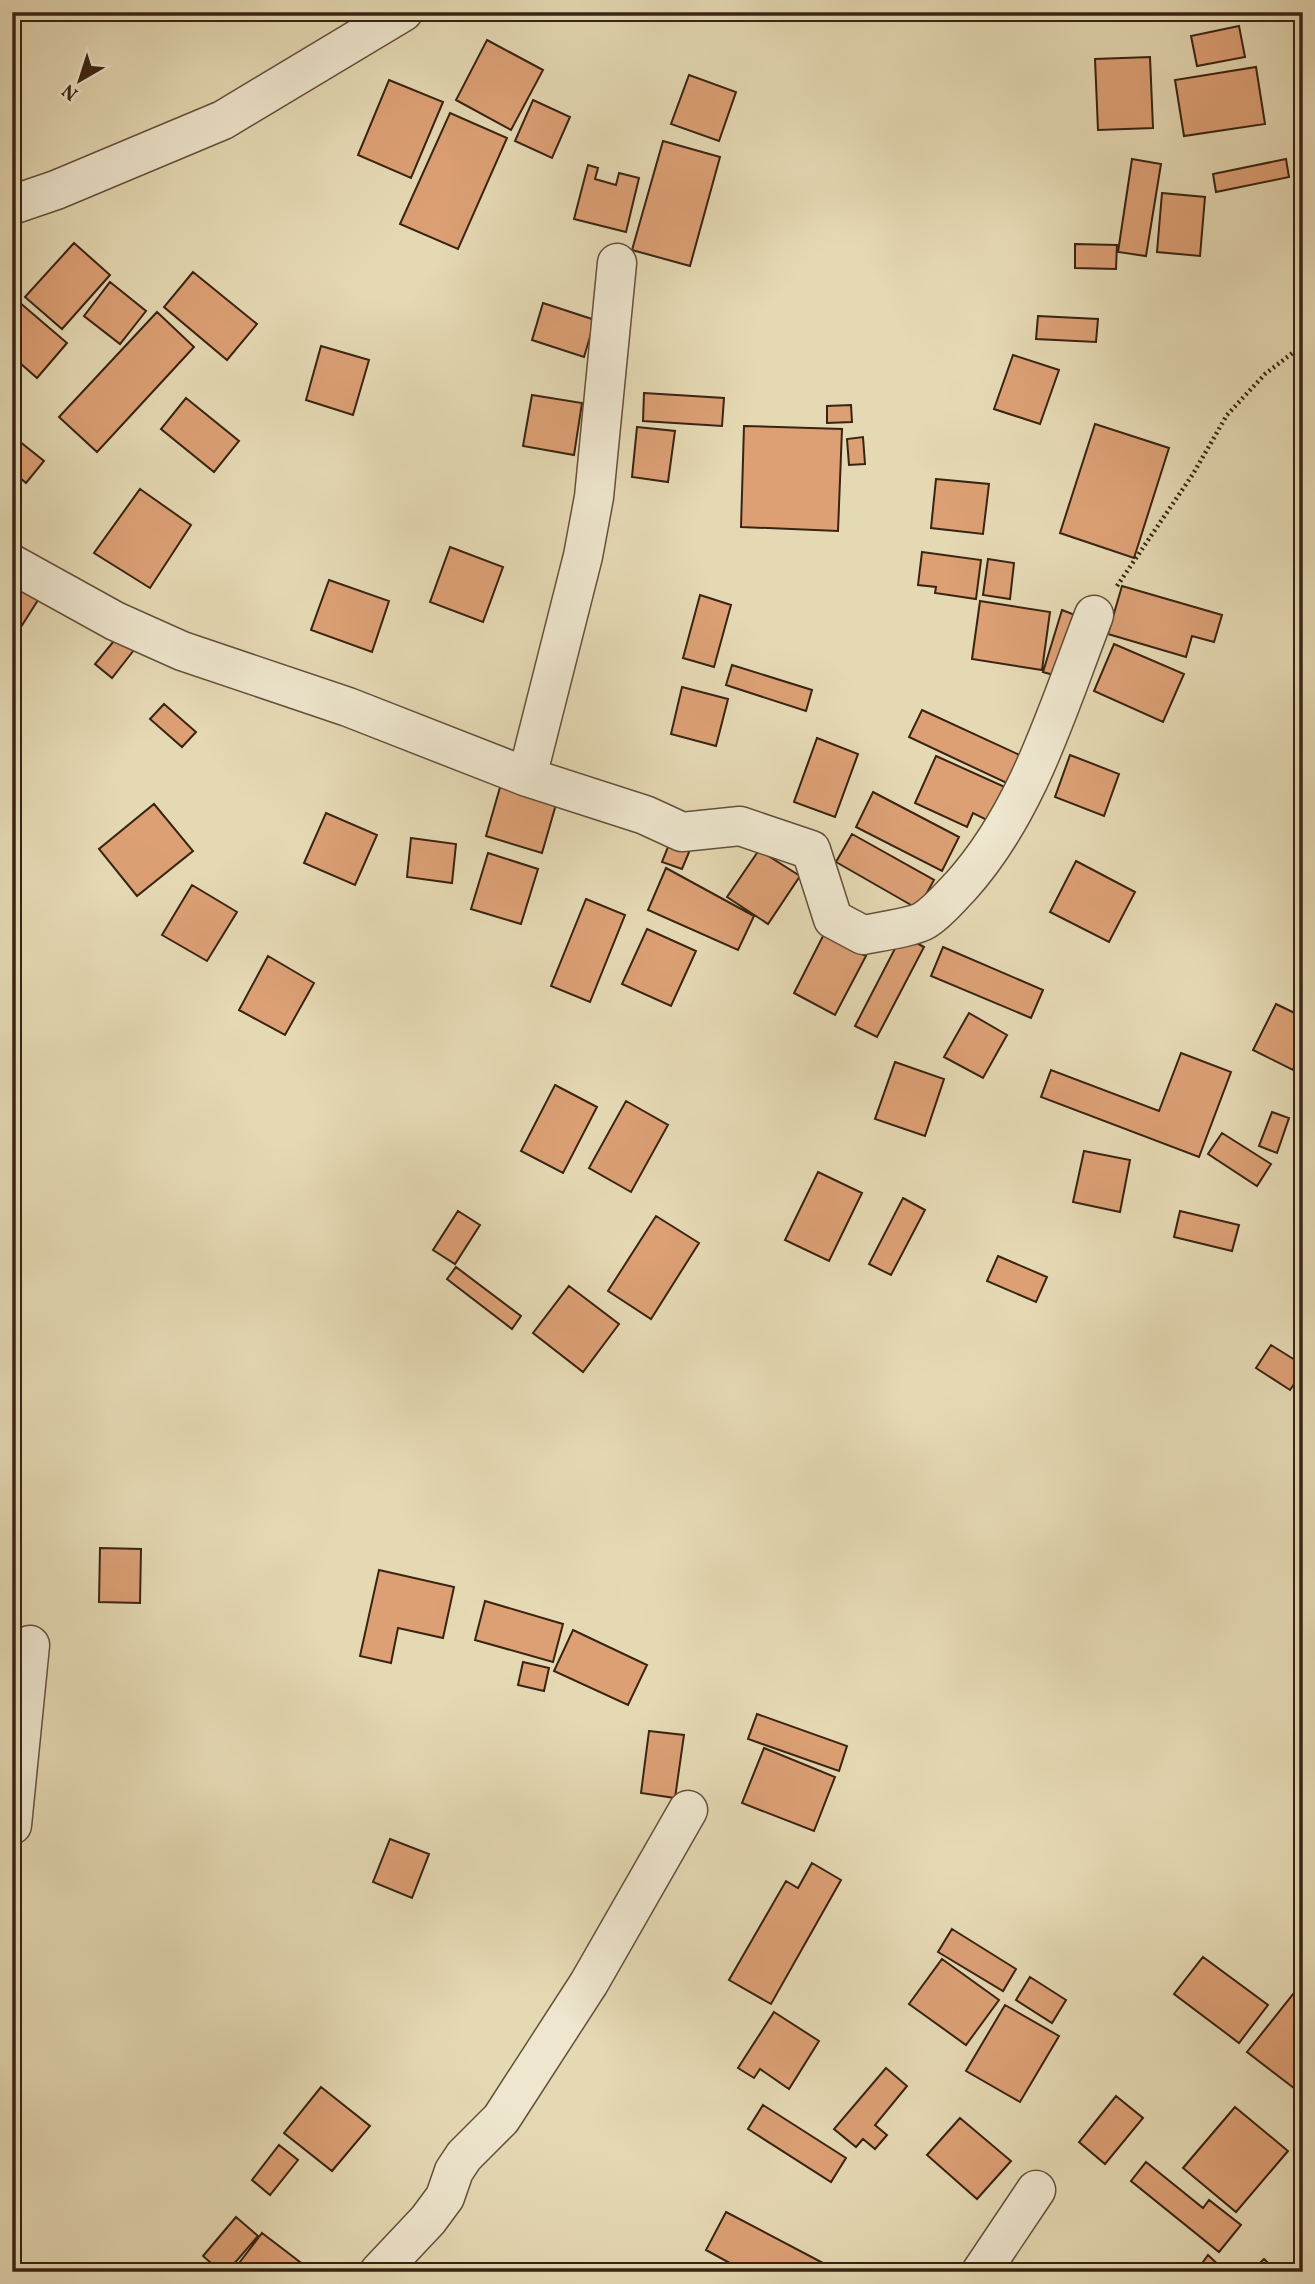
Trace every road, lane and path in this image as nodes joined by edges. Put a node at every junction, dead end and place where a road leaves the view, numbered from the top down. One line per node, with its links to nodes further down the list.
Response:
1 (403, 12): 2 (street)
2 (12, 205)
3 (617, 263): 7 (street)
4 (1303, 345): 6 (path)
5 (12, 564): 7 (street)
6 (1094, 615): 7 (street)
7 (527, 777)
8 (30, 1645): 10 (street)
9 (688, 1810): 12 (street)
10 (12, 1825)
11 (1036, 2190): 13 (street)
12 (379, 2272)
13 (981, 2272)

